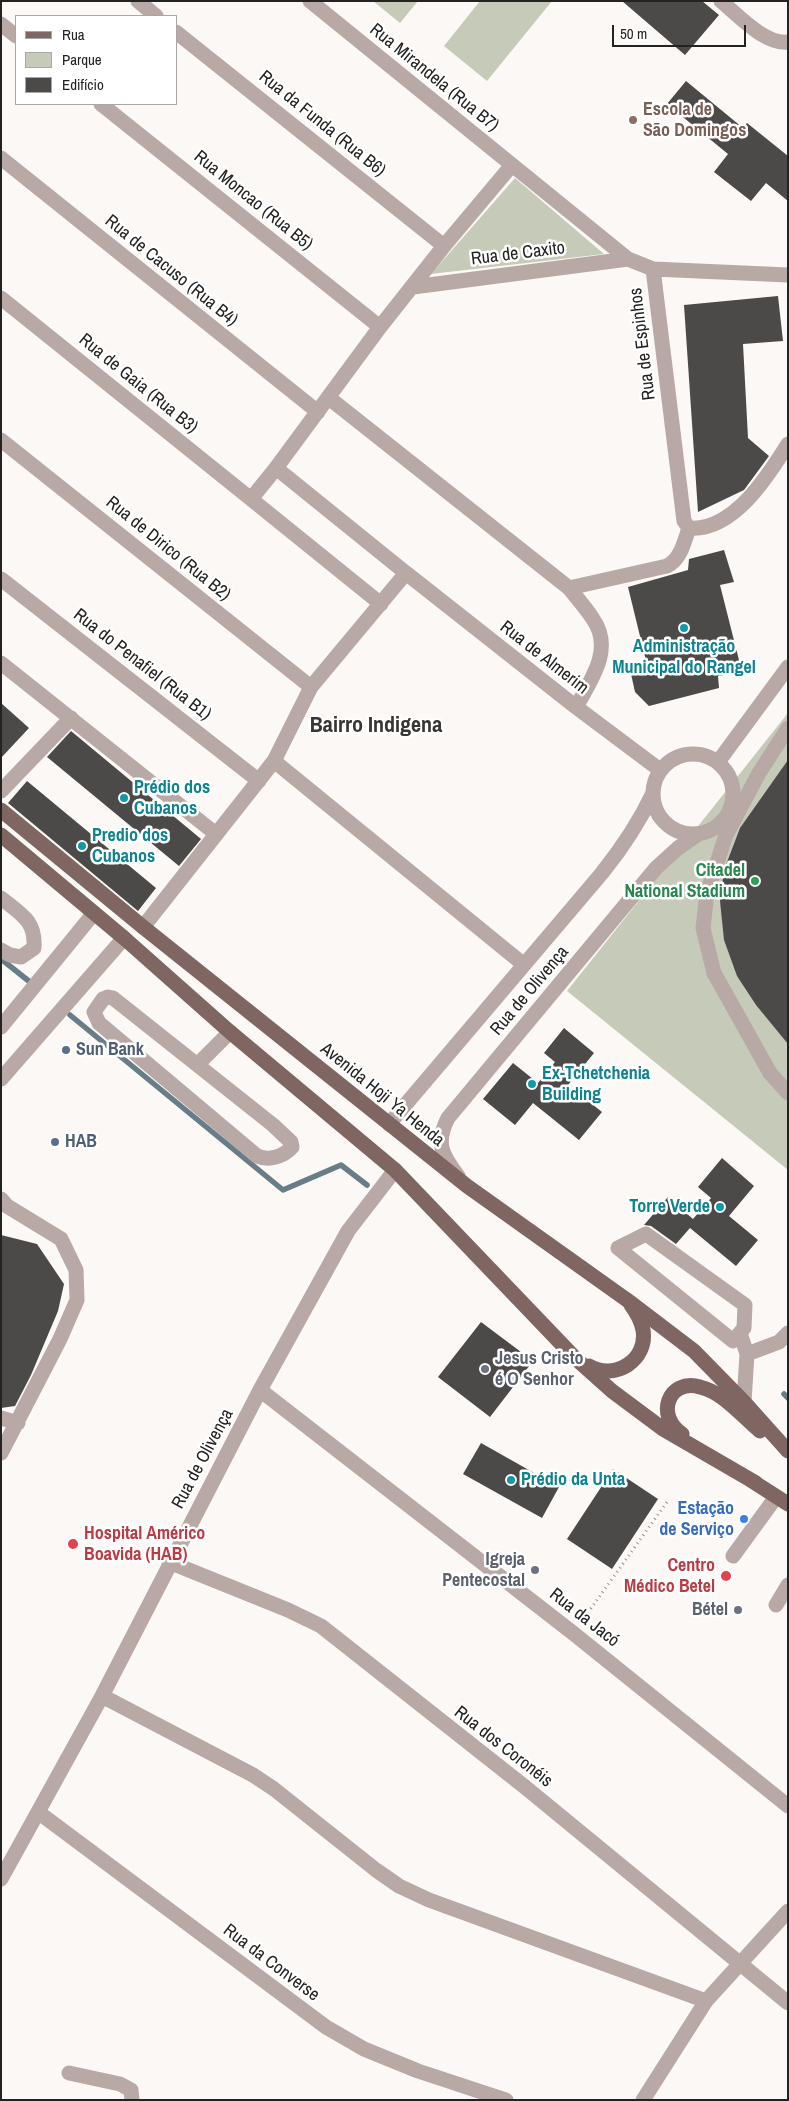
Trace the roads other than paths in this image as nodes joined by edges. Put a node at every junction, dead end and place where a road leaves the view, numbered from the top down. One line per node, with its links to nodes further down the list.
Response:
1 (138, 1): 4 (street)
2 (310, 1): 11 (street, Rua Mirandela (Rua B7))
3 (722, 1): 8 (street)
4 (155, 15)
5 (1, 24): 7 (street)
6 (178, 34): 12 (street, Rua da Funda (Rua B6))
7 (15, 35)
8 (788, 42)
9 (102, 105): 18 (street, Rua Moncao (Rua B5))
10 (1, 158): 20 (street, Rua de Cacuso (Rua B4))
11 (512, 165): 12 (street); 13 (street, Rua de Espinhos)
12 (444, 246): 16 (street)
13 (628, 259): 14 (street, Rua de Espinhos); 16 (street, Rua de Caxito)
14 (653, 269): 15 (street); 25 (street, Rua de Espinhos)
15 (788, 275)
16 (412, 287): 18 (street)
17 (1, 298): 24 (street, Rua de Gaia (Rua B3))
18 (380, 327): 19 (street)
19 (329, 398): 20 (street); 28 (street)
20 (318, 412): 23 (street)
21 (1, 440): 32 (street, Rua de Dirico (Rua B2))
22 (788, 444): 25 (street)
23 (276, 468): 24 (street); 26 (street, Rua de Almerim)
24 (251, 499): 29 (street, Rua de Gaia (Rua B3))
25 (689, 528): 28 (street)
26 (406, 573): 29 (street); 33 (street, Rua de Almerim)
27 (1, 579): 39 (street, Rua do Penafiel (Rua B1))
28 (569, 588): 33 (street)
29 (380, 604): 32 (street)
30 (1, 663): 34 (street)
31 (788, 667): 37 (street)
32 (311, 687): 36 (street)
33 (576, 707): 38 (street, Rua de Almerim)
34 (71, 718): 40 (street); 43 (street)
35 (788, 728): 56 (street)
36 (274, 761): 39 (street); 51 (street)
37 (718, 762): 38 (street); 44 (street)
38 (660, 770): 41 (street)
39 (259, 780): 43 (street)
40 (1, 791)
41 (652, 793): 44 (street); 51 (street)
42 (1, 810): 48 (main road, Avenida Hoji Ya Henda)
43 (216, 834): 48 (street)
44 (697, 834): 59 (street, Rua de Olivença)
45 (1, 836): 47 (main road)
46 (1, 898): 50 (street)
47 (94, 913): 49 (main road); 52 (street)
48 (143, 927): 57 (main road, Avenida Hoji Ya Henda)
49 (124, 938): 53 (main road); 55 (street)
50 (1, 950)
51 (524, 964): 57 (street)
52 (4, 1022)
53 (230, 1032): 54 (street); 58 (main road)
54 (198, 1064): 54 (street)
55 (1, 1079)
56 (788, 1093)
57 (389, 1124): 59 (main road, Avenida Hoji Ya Henda)
58 (395, 1170): 65 (main road); 66 (street, Rua de Olivença)
59 (467, 1186): 61 (main road, Avenida Hoji Ya Henda)
60 (3, 1204): 69 (street)
61 (627, 1300): 65 (main road); 67 (main road, Avenida Hoji Ya Henda)
62 (740, 1333): 62 (street); 64 (street)
63 (788, 1333): 64 (street)
64 (747, 1354): 67 (street)
65 (574, 1358): 72 (main road)
66 (260, 1390): 75 (street, Rua de Olivença); 79 (street, Rua da Jacó)
67 (744, 1402): 70 (main road, Avenida Hoji Ya Henda)
68 (1, 1418): 69 (street)
69 (18, 1422): 71 (street)
70 (788, 1452): 72 (main road)
71 (1, 1453)
72 (756, 1484): 73 (main road)
73 (782, 1500): 74 (street)
74 (733, 1556)
75 (169, 1562): 78 (street, Rua de Olivença); 83 (street, Rua dos Coronéis)
76 (788, 1585): 77 (street)
77 (776, 1605)
78 (102, 1696): 80 (street, Rua de Olivença); 84 (street)
79 (788, 1806)
80 (38, 1812): 81 (street, Rua de Olivença); 89 (street, Rua da Converse)
81 (1, 1879)
82 (788, 1911): 83 (street)
83 (740, 1966): 84 (street); 85 (street, Rua dos Coronéis)
84 (706, 2001): 87 (street)
85 (788, 2003)
86 (69, 2073): 88 (street)
87 (649, 2097)
88 (132, 2100)
89 (506, 2100)

